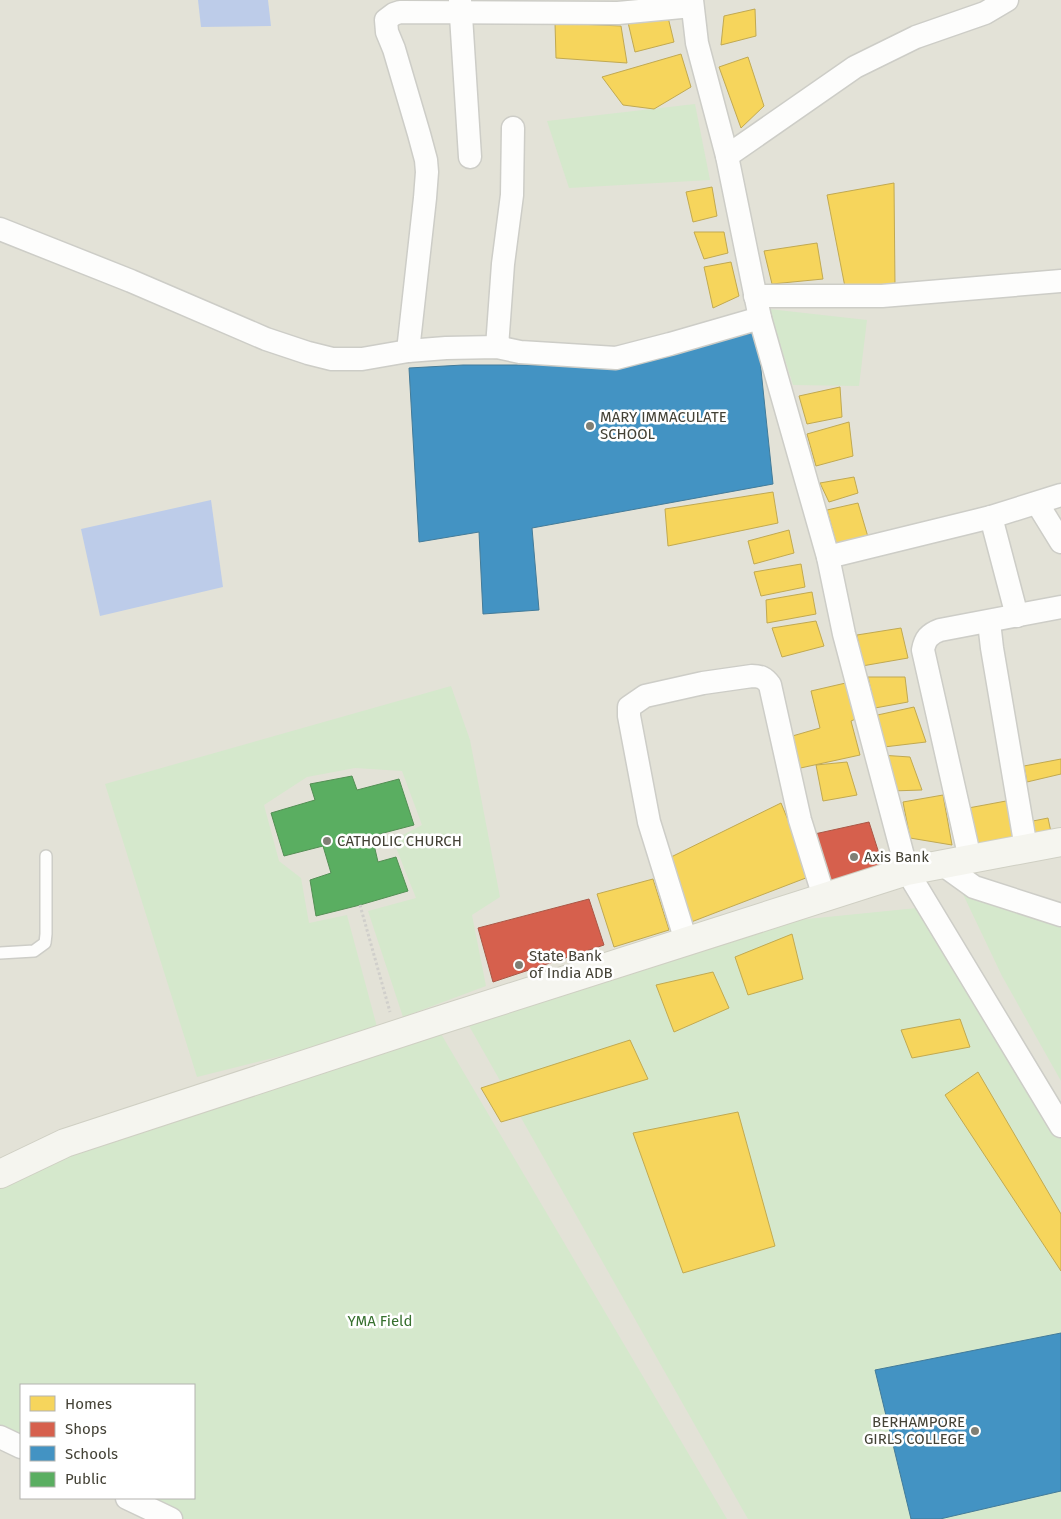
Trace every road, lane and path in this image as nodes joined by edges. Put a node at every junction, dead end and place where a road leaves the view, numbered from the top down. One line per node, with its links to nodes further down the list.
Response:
1 (1006, 0): 5 (street)
2 (692, 3): 3 (street); 5 (street)
3 (460, 6): 6 (street); 12 (street)
4 (513, 128): 11 (street)
5 (727, 156): 9 (street)
6 (470, 157)
7 (0, 229): 12 (street)
8 (1061, 281): 9 (street)
9 (755, 296): 10 (street)
10 (760, 318): 11 (street); 17 (street)
11 (497, 347): 12 (street)
12 (408, 351)
13 (1061, 495): 14 (street)
14 (1037, 503): 15 (street); 16 (street)
15 (991, 517): 17 (street); 19 (street)
16 (1061, 542)
17 (828, 557): 26 (street)
18 (1061, 607): 19 (street)
19 (1017, 616): 20 (street)
20 (989, 622): 22 (street); 24 (street)
21 (1061, 842): 22 (street)
22 (1026, 848): 24 (street)
23 (46, 856): 31 (lane)
24 (970, 859): 25 (street)
25 (942, 864): 26 (street); 29 (street)
26 (907, 871): 27 (street); 33 (street)
27 (824, 897): 30 (street); 30 (street)
28 (360, 905): 32 (path)
29 (1061, 915)
30 (686, 941): 32 (street)
31 (0, 953)
32 (396, 1034): 34 (street)
33 (1061, 1126)
34 (0, 1174)
35 (0, 1437): 36 (street)
36 (20, 1447)
37 (129, 1499): 38 (street)
38 (171, 1519)

